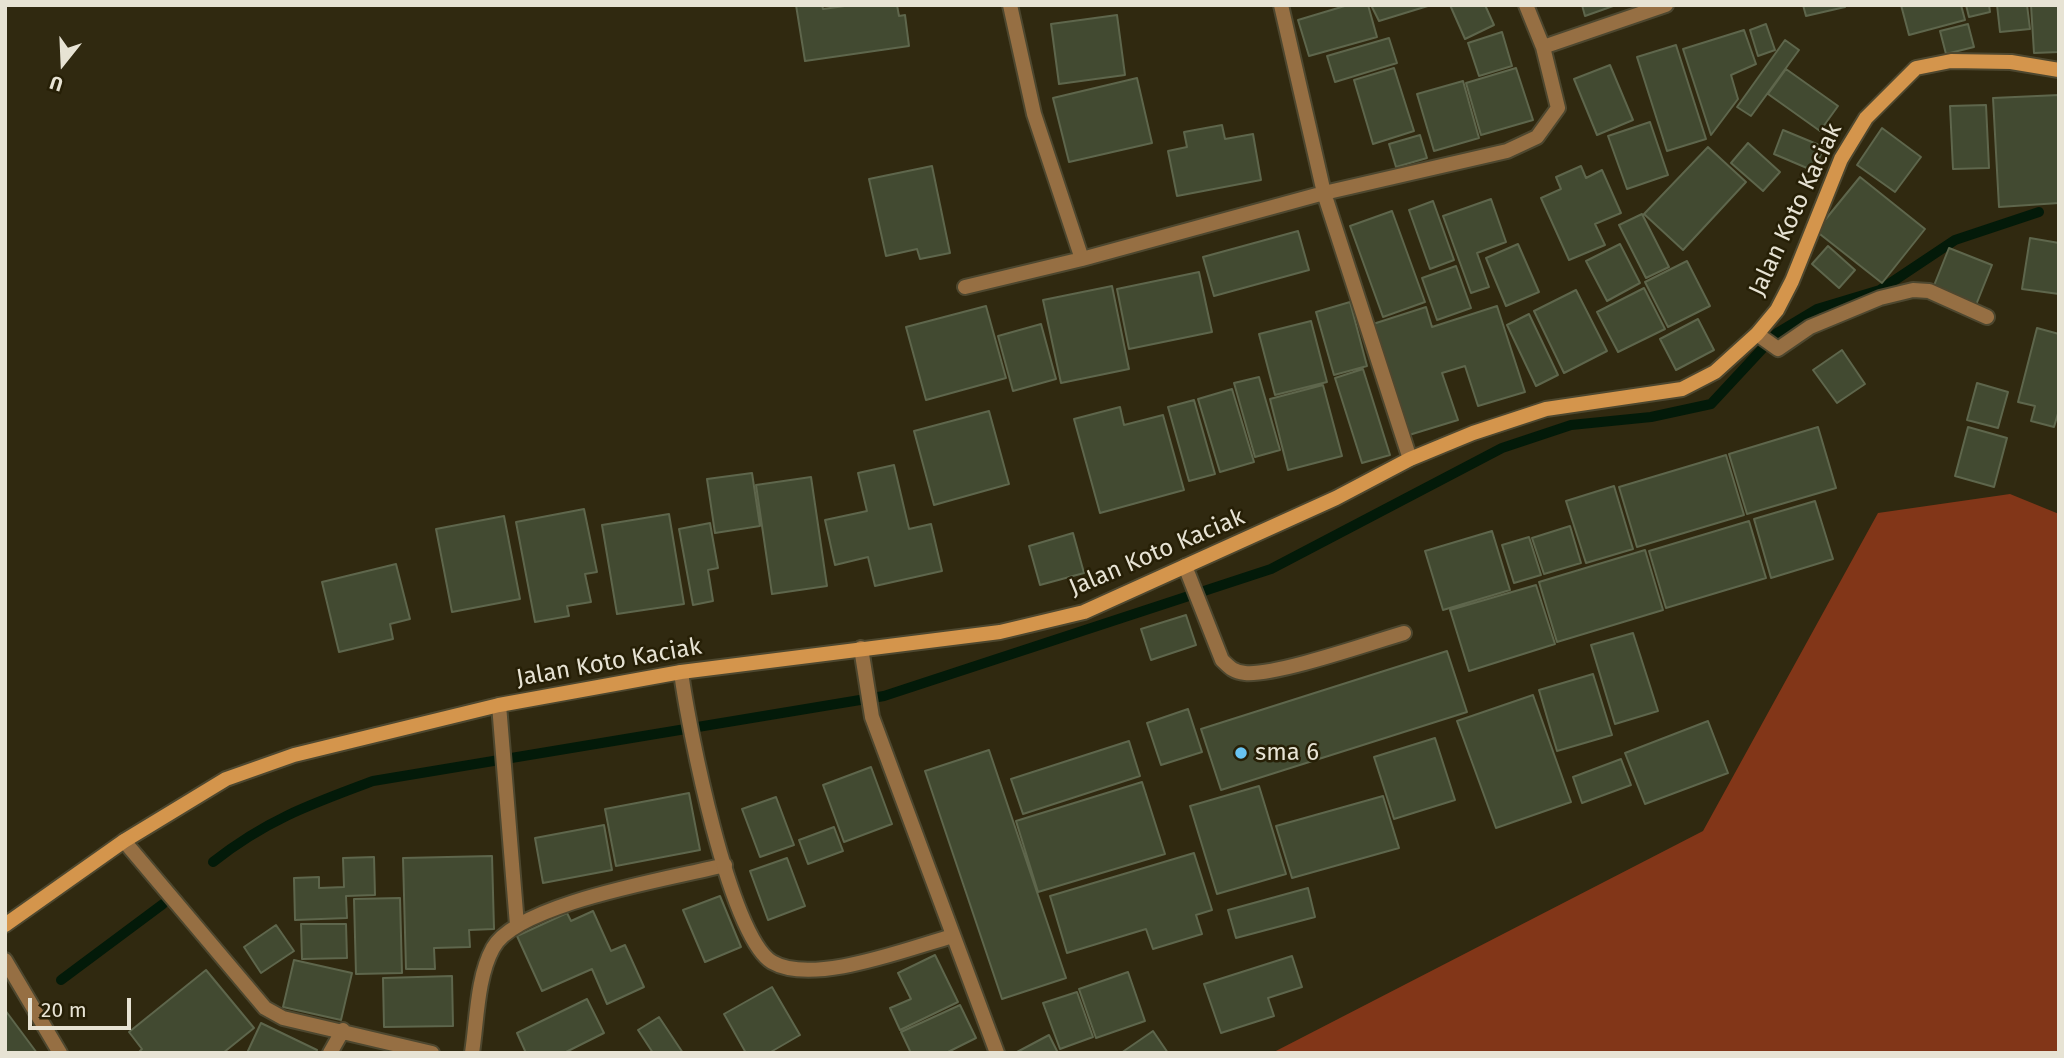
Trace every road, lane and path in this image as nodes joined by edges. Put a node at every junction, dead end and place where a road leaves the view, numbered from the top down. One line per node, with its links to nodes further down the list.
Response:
1 (1010, 5): 8 (street)
2 (1281, 5): 7 (street)
3 (1526, 5): 5 (street)
4 (1666, 5): 5 (street)
5 (1543, 47): 7 (street)
6 (2059, 70): 11 (street, Jalan Koto Kaciak)
7 (1324, 193): 8 (street); 12 (street)
8 (1082, 259): 9 (street)
9 (965, 287)
10 (1987, 317): 11 (street)
11 (1764, 341): 12 (street, Jalan Koto Kaciak)
12 (1410, 459): 13 (street, Jalan Koto Kaciak)
13 (1185, 566): 14 (street); 15 (street, Jalan Koto Kaciak)
14 (1404, 633)
15 (861, 648): 16 (street, Jalan Koto Kaciak); 22 (street)
16 (681, 672): 17 (street, Jalan Koto Kaciak); 19 (street)
17 (499, 705): 18 (street, Jalan Koto Kaciak); 21 (street)
18 (124, 841): 20 (street, Jalan Koto Kaciak); 24 (street)
19 (725, 865): 21 (street); 22 (street)
20 (5, 925)
21 (517, 925): 28 (street)
22 (953, 936): 29 (street)
23 (5, 960): 25 (street)
24 (343, 1030): 26 (street); 27 (street)
25 (61, 1053)
26 (330, 1053)
27 (432, 1053)
28 (472, 1053)
29 (997, 1053)

